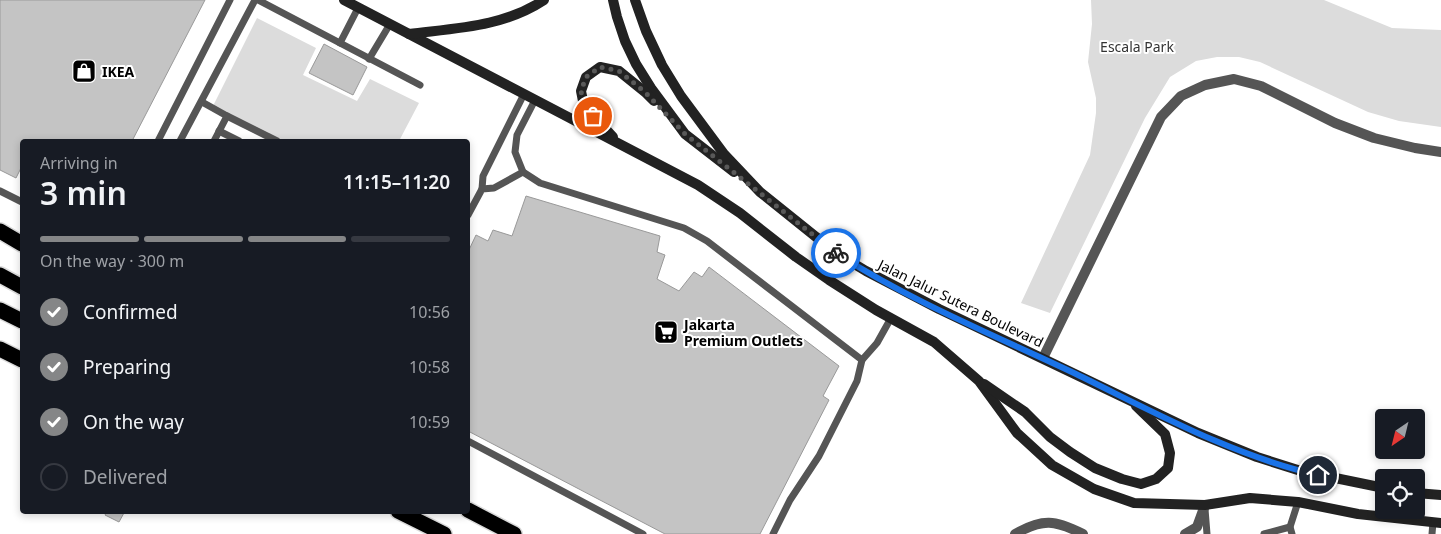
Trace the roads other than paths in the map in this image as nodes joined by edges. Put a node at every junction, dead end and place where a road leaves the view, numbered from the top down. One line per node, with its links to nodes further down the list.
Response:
1 (230, 0): 19 (lane)
2 (256, 0): 10 (lane); 15 (lane)
3 (344, 0): 7 (main road)
4 (544, 0): 9 (main road)
5 (613, 0): 18 (main road)
6 (635, 0): 29 (main road, Jalan Jalur Sutera Boulevard)
7 (358, 8): 8 (main road); 10 (lane)
8 (390, 24): 9 (main road); 11 (lane)
9 (409, 34): 13 (main road)
10 (340, 43): 11 (lane)
11 (370, 59): 12 (lane)
12 (420, 85)
13 (524, 94): 14 (main road); 27 (lane)
14 (534, 100): 25 (main road); 26 (lane)
15 (202, 102): 16 (lane); 20 (lane)
16 (227, 116): 17 (lane); 23 (lane)
17 (219, 131): 21 (lane); 22 (lane)
18 (685, 134): 25 (main road); 29 (main road)
19 (159, 139)
20 (181, 139)
21 (215, 139)
22 (235, 139)
23 (273, 139)
24 (1441, 152): 40 (street)
25 (639, 154): 37 (main road)
26 (523, 172): 27 (lane); 42 (lane)
27 (482, 189): 31 (lane)
28 (0, 191): 30 (lane)
29 (760, 192): 40 (main road, Jalan Jalur Sutera Boulevard)
30 (20, 201)
31 (470, 211)
32 (0, 231): 33 (highway)
33 (20, 243)
34 (0, 275): 35 (highway)
35 (20, 286)
36 (0, 310): 38 (highway)
37 (890, 318): 42 (lane); 43 (main road)
38 (20, 320)
39 (0, 349): 41 (highway)
40 (1043, 358): 44 (main road, Jalan Jalur Sutera Boulevard)
41 (20, 359)
42 (862, 360): 58 (lane)
43 (979, 381): 44 (main road); 50 (main road)
44 (1130, 401): 46 (main road, Jalan Jalur Sutera Boulevard)
45 (470, 442): 57 (lane)
46 (1375, 486)
47 (1425, 494): 48 (main road)
48 (1441, 495)
49 (1298, 502): 50 (main road); 53 (main road); 54 (lane)
50 (1205, 505): 61 (street); 62 (lane)
51 (470, 511): 56 (highway)
52 (402, 514): 55 (highway)
53 (1437, 523): 64 (lane)
54 (1291, 531): 63 (lane)
55 (444, 534)
56 (514, 534)
57 (643, 534)
58 (773, 534)
59 (1015, 534): 60 (street)
60 (1083, 534)
61 (1185, 534)
62 (1207, 534)
63 (1264, 534)
64 (1432, 534)

